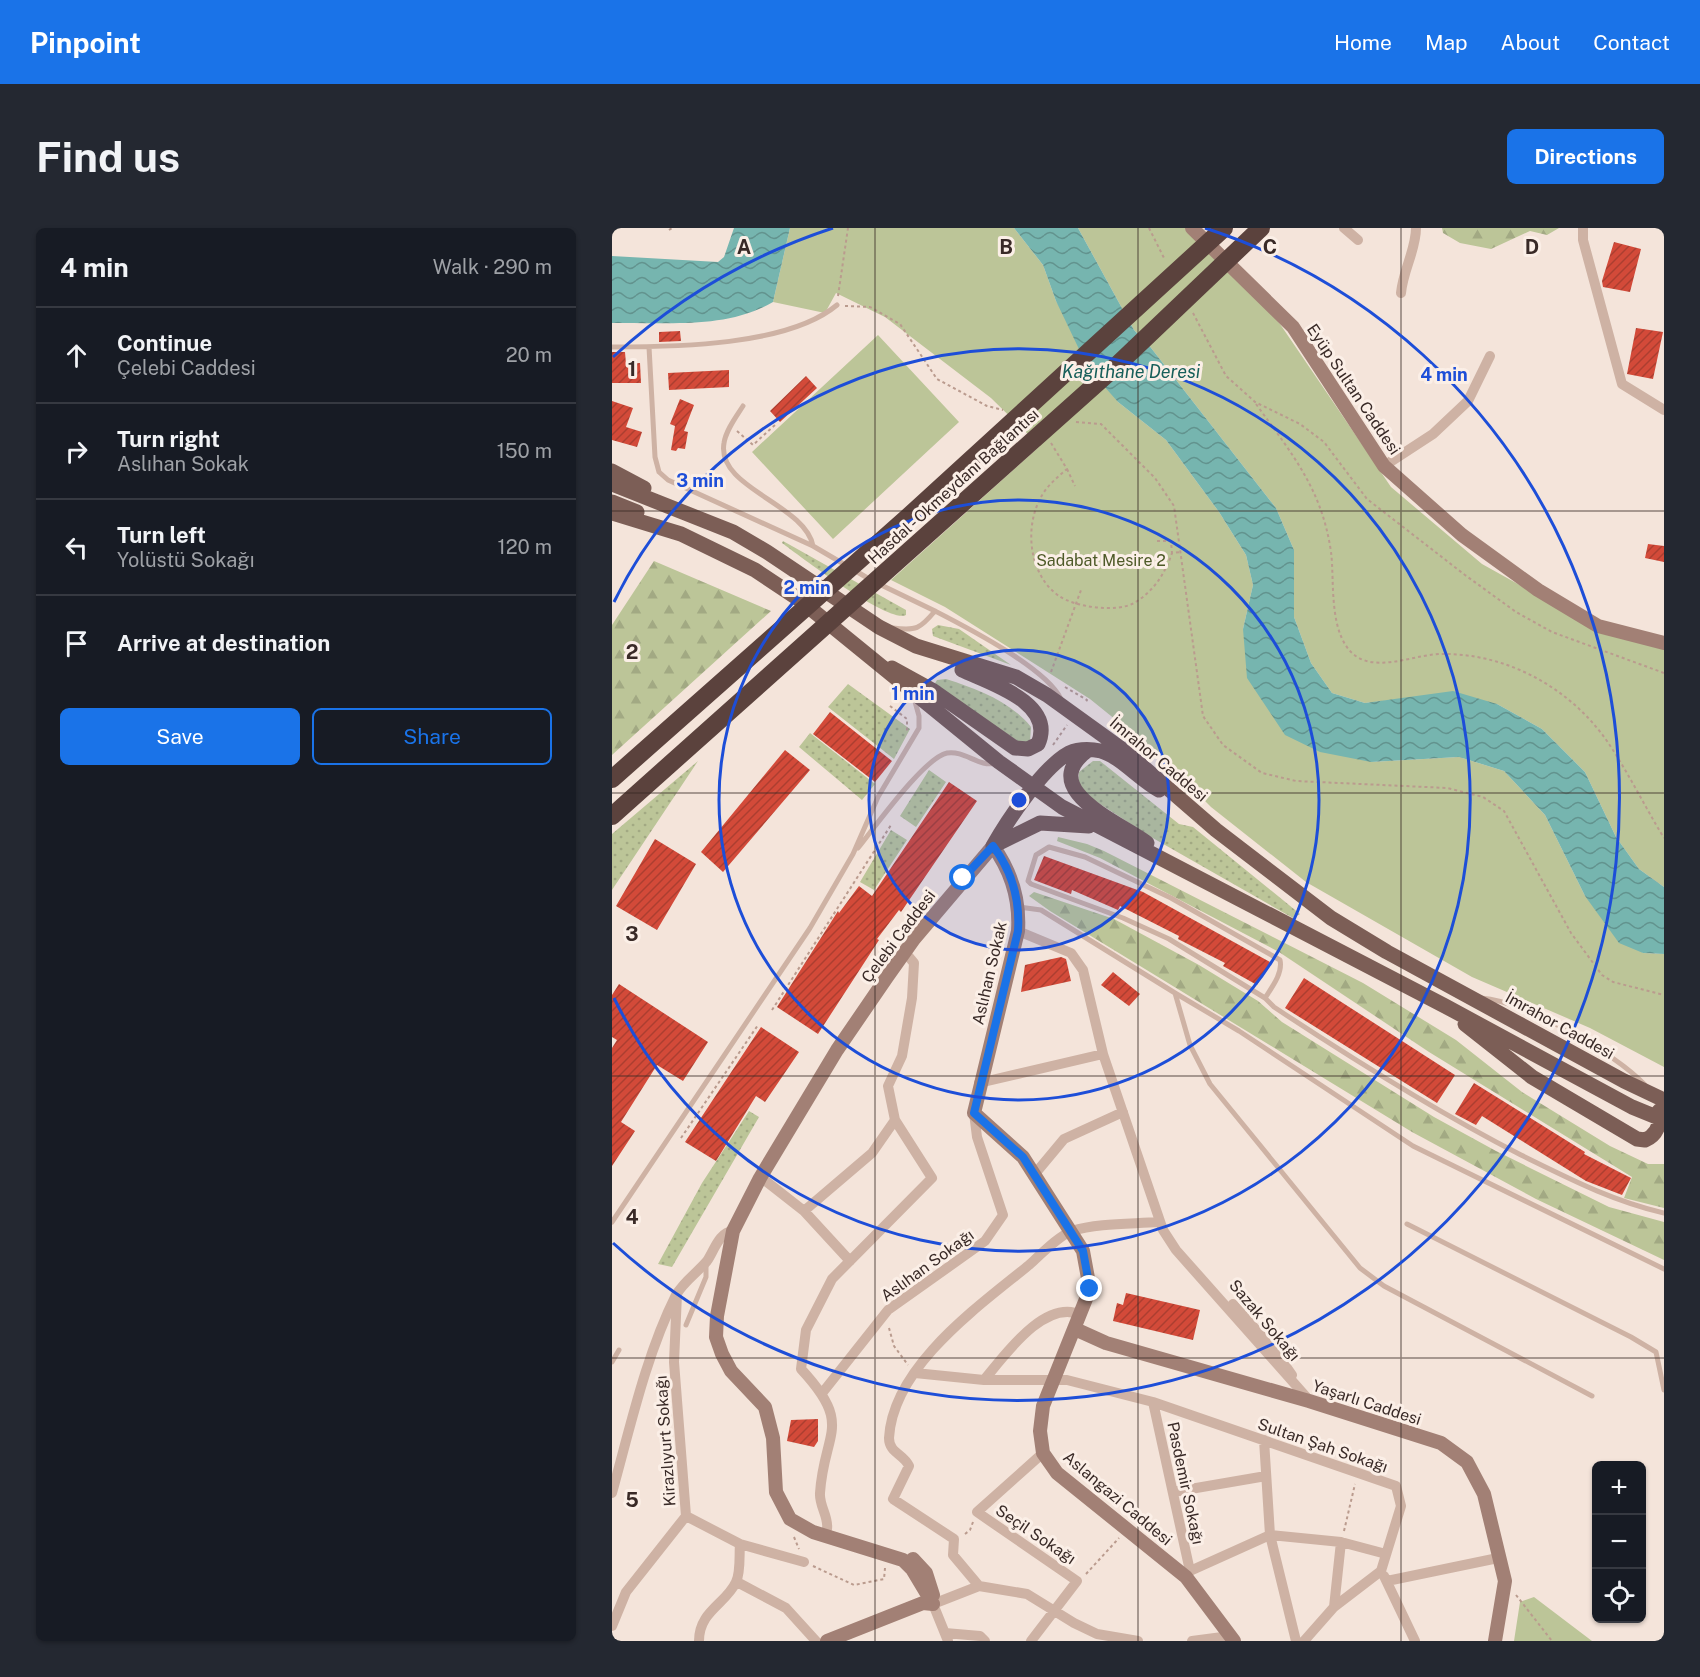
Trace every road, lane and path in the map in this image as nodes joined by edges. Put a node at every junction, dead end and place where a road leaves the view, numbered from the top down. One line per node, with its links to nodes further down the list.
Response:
1 (848, 228): 12 (path)
2 (1149, 228): 10 (path)
3 (1192, 228): 25 (street, Eyüp Sultan Caddesi)
4 (1224, 228): 55 (highway, Hasdal - Okmeydanı Bağlantısı)
5 (1261, 228): 58 (highway, Hasdal - Okmeydanı Bağlantısı)
6 (1344, 228): 9 (street)
7 (1416, 228): 11 (street)
8 (1583, 228): 19 (street)
9 (1358, 240)
10 (1169, 267)
11 (1401, 292)
12 (837, 305): 15 (lane); 20 (path)
13 (1189, 305): 17 (path)
14 (612, 347): 15 (lane)
15 (649, 347): 35 (lane)
16 (1490, 356): 25 (street)
17 (1255, 402): 45 (path); 61 (path)
18 (742, 406): 23 (lane)
19 (1664, 410)
20 (1006, 411)
21 (1068, 421): 36 (path)
22 (776, 424): 23 (path)
23 (731, 425): 35 (lane)
24 (1048, 438): 26 (path)
25 (1384, 466): 42 (street, Eyüp Sultan Caddesi)
26 (1067, 469): 29 (path); 39 (path)
27 (612, 471): 31 (main road)
28 (612, 484): 31 (main road, İmrahor Caddesi)
29 (1075, 486)
30 (612, 502): 33 (main road)
31 (680, 510): 41 (main road, İmrahor Caddesi)
32 (612, 513): 33 (main road)
33 (681, 534): 44 (main road)
34 (1156, 541): 37 (path)
35 (813, 546): 40 (lane)
36 (1182, 552): 37 (path); 69 (path)
37 (1172, 553): 39 (path)
38 (1082, 591): 39 (path)
39 (1077, 604): 46 (path)
40 (935, 611): 41 (lane); 51 (lane)
41 (879, 627): 43 (main road, İmrahor Caddesi)
42 (1664, 643)
43 (916, 646): 44 (main road); 51 (main road, İmrahor Caddesi)
44 (873, 660): 48 (main road)
45 (1664, 673)
46 (1049, 678)
47 (1059, 683): 49 (path)
48 (912, 692): 54 (main road); 63 (lane)
49 (1085, 703)
50 (890, 706): 52 (path)
51 (1065, 706): 57 (main road, İmrahor Caddesi)
52 (908, 739)
53 (1088, 750): 56 (main road); 57 (main road); 64 (main road)
54 (999, 762): 56 (main road); 63 (lane)
55 (612, 779)
56 (1034, 788): 60 (main road); 62 (main road)
57 (1173, 794): 76 (main road, İmrahor Caddesi)
58 (612, 816)
59 (891, 825): 72 (path)
60 (1099, 827): 62 (main road); 64 (main road)
61 (1664, 838)
62 (993, 846): 65 (street, Aslıhan Sokak); 67 (street, Çelebi Caddesi)
63 (853, 854): 86 (lane)
64 (1175, 866): 71 (main road)
65 (1020, 907): 66 (street, Aslıhan Sokak); 68 (lane)
66 (1018, 931): 74 (street, Sazak Sokağı); 75 (street, Aslıhan Sokak)
67 (907, 955): 80 (street); 83 (street, Çelebi Caddesi)
68 (1175, 993): 93 (lane); 106 (lane)
69 (1664, 995)
70 (1265, 998): 70 (lane); 85 (lane)
71 (1445, 1006): 79 (main road); 79 (main road)
72 (772, 1010)
73 (758, 1025): 81 (path)
74 (1103, 1054): 75 (street); 77 (street, Sazak Sokağı)
75 (979, 1083): 78 (street, Aslıhan Sokak)
76 (1659, 1098): 79 (main road)
77 (1123, 1112): 82 (street); 87 (street, Sazak Sokağı)
78 (974, 1113): 82 (street, Aslangazi Caddesi); 95 (street, Aslıhan Sokağı)
79 (1662, 1119)
80 (895, 1120): 84 (street); 92 (street)
81 (681, 1138)
82 (1034, 1175): 90 (street, Aslangazi Caddesi)
83 (764, 1180): 84 (street); 89 (street, Çelebi Caddesi)
84 (804, 1211): 92 (street)
85 (1664, 1213)
86 (612, 1222)
87 (1158, 1222): 90 (street); 107 (street, Sazak Sokağı)
88 (1407, 1224): 104 (lane)
89 (737, 1231): 91 (street); 117 (street, Çelebi Caddesi); 119 (street, Çelebi Caddesi)
90 (1070, 1231): 96 (street, Aslangazi Caddesi); 101 (street)
91 (706, 1261): 94 (street); 97 (lane)
92 (850, 1261): 105 (street)
93 (1664, 1269)
94 (677, 1294): 114 (street); 116 (street, Kirazlıyurt Sokağı)
95 (888, 1310): 101 (path); 105 (street, Aslıhan Sokağı)
96 (1081, 1315): 98 (street, Aslangazi Caddesi); 103 (street)
97 (686, 1325)
98 (1075, 1329): 102 (street, Aslangazi Caddesi); 107 (street, Yaşarlı Caddesi)
99 (619, 1350): 100 (lane)
100 (612, 1362)
101 (915, 1373): 103 (street, Sultan Şah Sokağı); 121 (street)
102 (1054, 1378): 103 (street, Sultan Şah Sokağı); 108 (street, Sultan Şah Sokağı); 110 (street, Aslangazi Caddesi)
103 (984, 1380)
104 (1664, 1389)
105 (823, 1392): 119 (street)
106 (1592, 1396)
107 (1309, 1401): 126 (street, Yaşarlı Caddesi)
108 (1153, 1402): 109 (street, Sultan Şah Sokağı); 113 (street, Pasdemir Sokağı)
109 (1263, 1440): 111 (street, Sultan Şah Sokağı); 112 (street)
110 (1043, 1453): 115 (street); 118 (street, Aslangazi Caddesi)
111 (1358, 1473): 122 (path); 125 (street, Sultan Şah Sokağı)
112 (1266, 1476): 113 (street); 120 (street)
113 (1173, 1492): 129 (street, Pasdemir Sokağı)
114 (612, 1493)
115 (977, 1512): 121 (path); 130 (street, Seçil Sokağı)
116 (686, 1516): 123 (street); 136 (street, Kirazlıyurt Sokağı)
117 (790, 1519): 124 (street); 127 (path)
118 (1126, 1528): 129 (street, Aslangazi Caddesi); 130 (path)
119 (827, 1529): 137 (street, Çelebi Caddesi)
120 (1270, 1535): 122 (street); 129 (street); 151 (street)
121 (954, 1539): 134 (street)
122 (1341, 1542): 125 (street); 138 (street)
123 (740, 1544): 127 (street); 133 (street)
124 (887, 1554): 127 (path); 137 (street)
125 (1386, 1554): 128 (street, Sultan Şah Sokağı)
126 (1498, 1558): 131 (street); 132 (street, Yaşarlı Caddesi)
127 (804, 1562)
128 (1381, 1571): 131 (street); 138 (street)
129 (1188, 1574): 142 (street, Aslangazi Caddesi)
130 (1077, 1581): 139 (street)
131 (1387, 1581): 153 (street)
132 (1505, 1581): 154 (street, Yaşarlı Caddesi); 155 (path)
133 (736, 1582): 143 (street); 144 (street)
134 (979, 1586): 137 (street); 139 (street)
135 (612, 1592): 136 (street)
136 (621, 1599): 140 (street, Kirazlıyurt Sokağı)
137 (933, 1604): 141 (street); 145 (street); 146 (street)
138 (1334, 1607): 152 (street)
139 (1052, 1611): 148 (street); 149 (street)
140 (612, 1626)
141 (946, 1637): 147 (street)
142 (1231, 1639): 150 (street)
143 (699, 1641)
144 (816, 1641)
145 (827, 1641)
146 (852, 1641)
147 (985, 1641)
148 (1031, 1641)
149 (1138, 1641)
150 (1192, 1641)
151 (1296, 1641)
152 (1304, 1641)
153 (1415, 1641)
154 (1495, 1641)
155 (1552, 1641)

